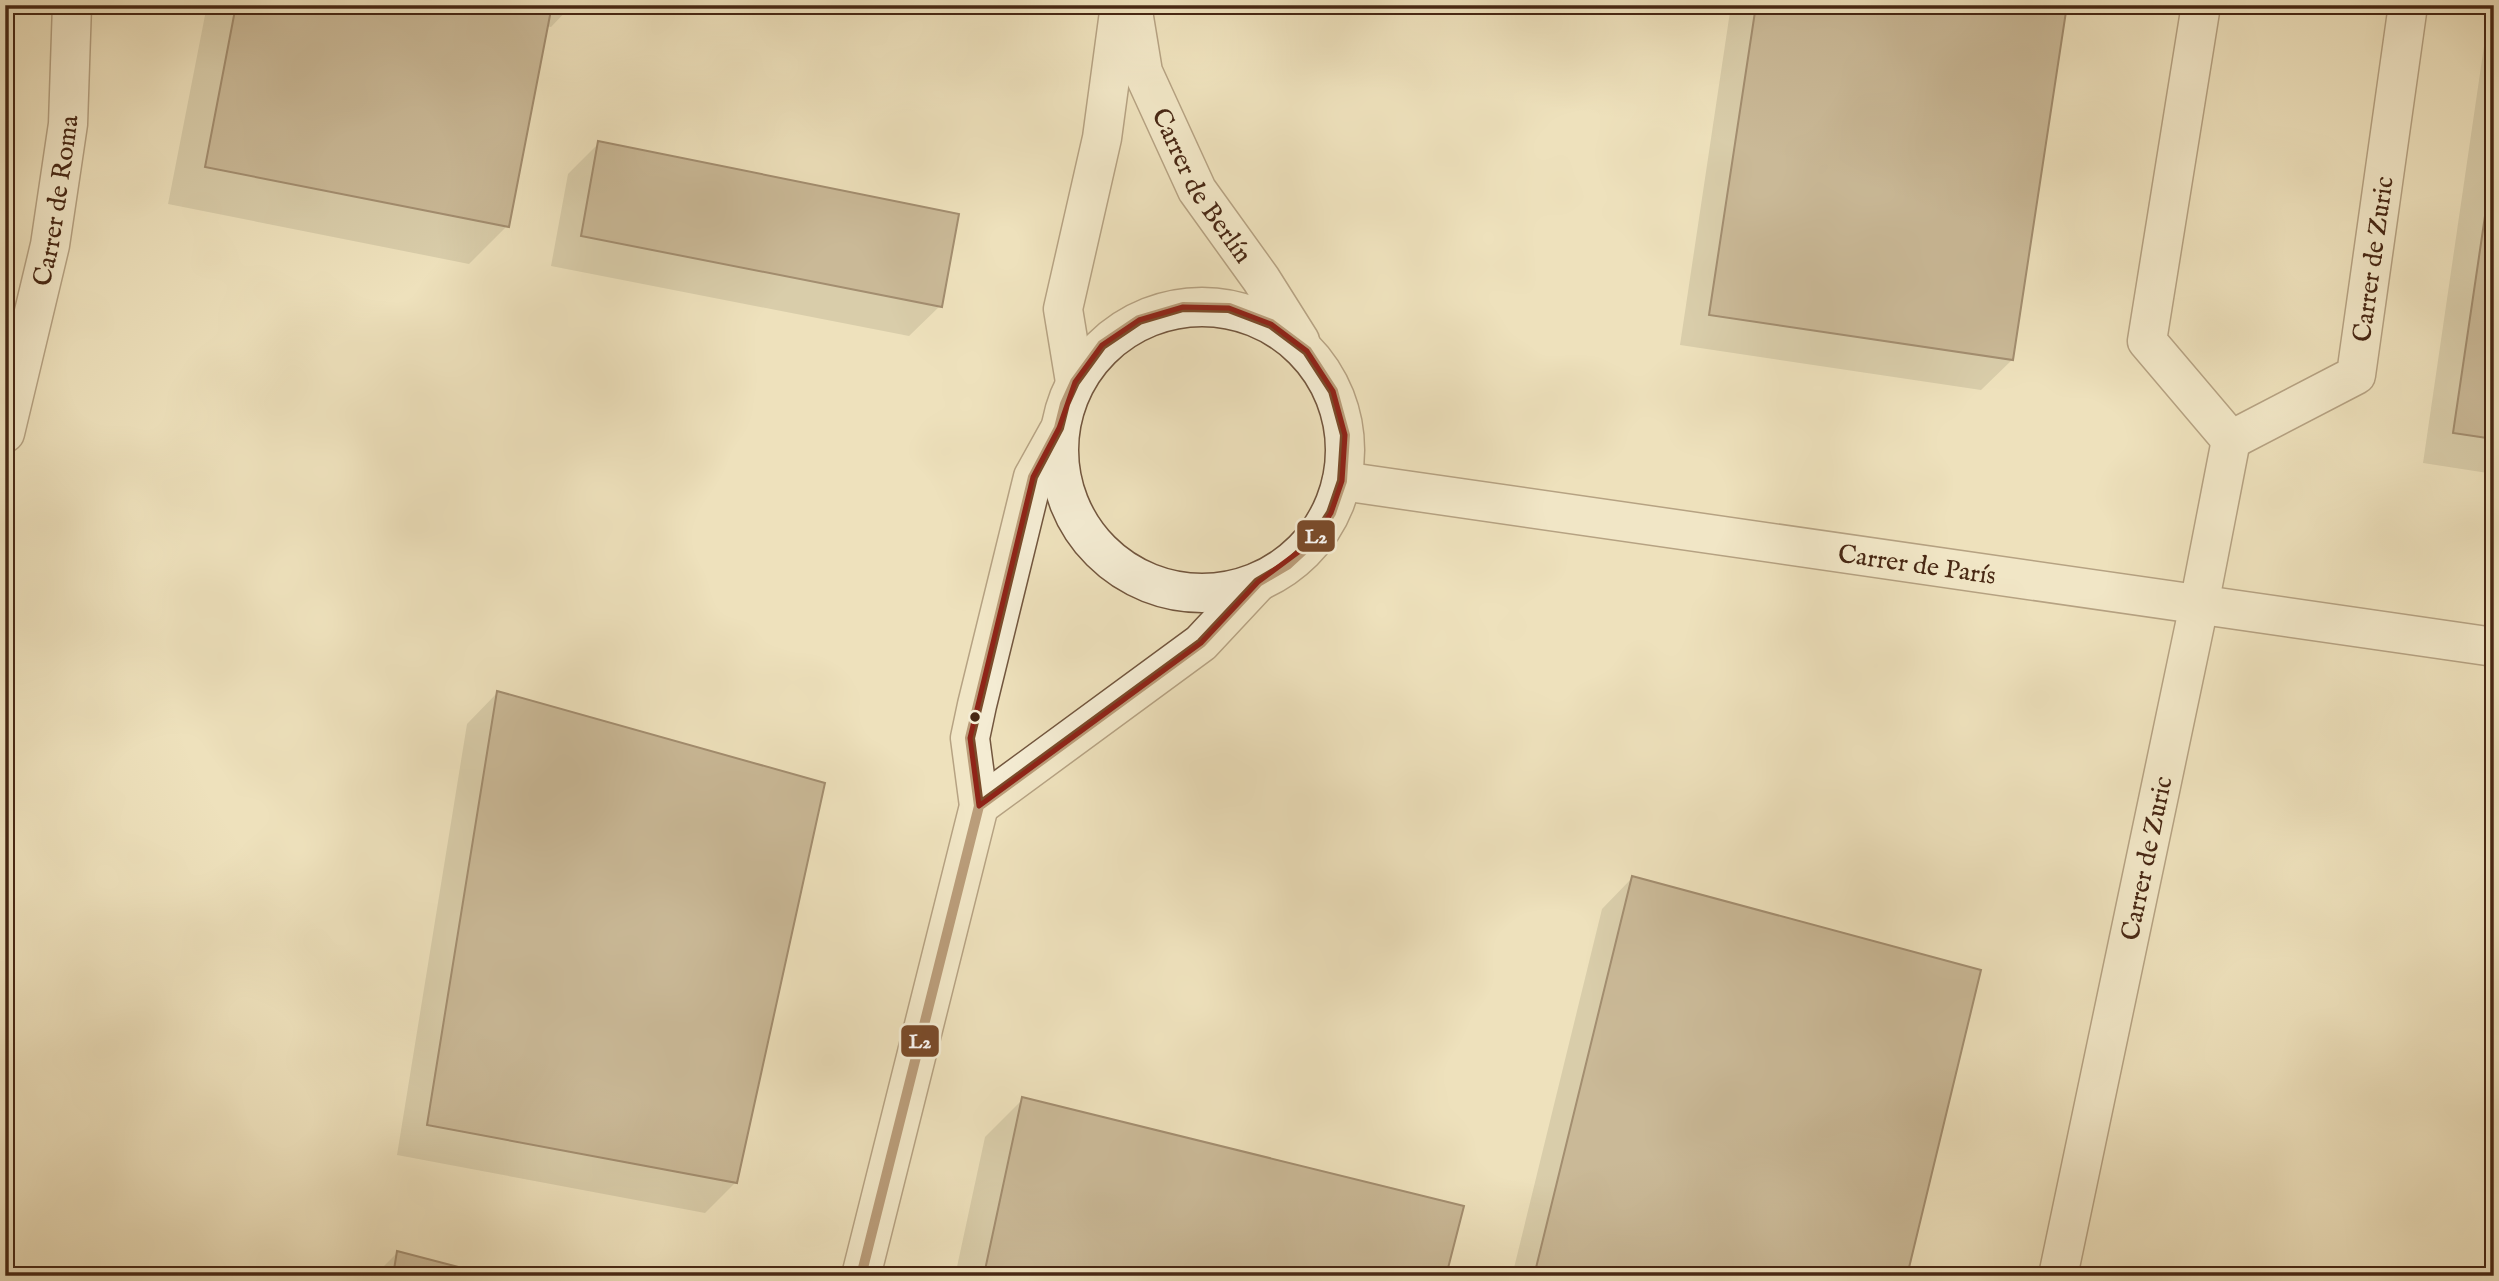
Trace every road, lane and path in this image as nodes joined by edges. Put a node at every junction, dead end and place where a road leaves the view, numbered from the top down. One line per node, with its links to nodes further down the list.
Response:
1 (72, 5): 9 (street, Carrer de Roma)
2 (1120, 5): 7 (street)
3 (1132, 5): 6 (street, Carrer de Berlín)
4 (2201, 5): 10 (street)
5 (2408, 5): 10 (street, Carrer de Zuric)
6 (1307, 351): 7 (street); 11 (street, Carrer de Berlín)
7 (1075, 382): 8 (street)
8 (1059, 428): 12 (street); 15 (street)
9 (5, 433)
10 (2231, 440): 13 (street, Carrer de Zuric)
11 (1342, 481): 12 (street, Carrer de Berlín); 13 (street, Carrer de París)
12 (1258, 582): 15 (street)
13 (2199, 605): 14 (street, Carrer de París); 17 (street, Carrer de Zuric)
14 (2494, 647)
15 (979, 806): 16 (street)
16 (861, 1276)
17 (2058, 1276)

